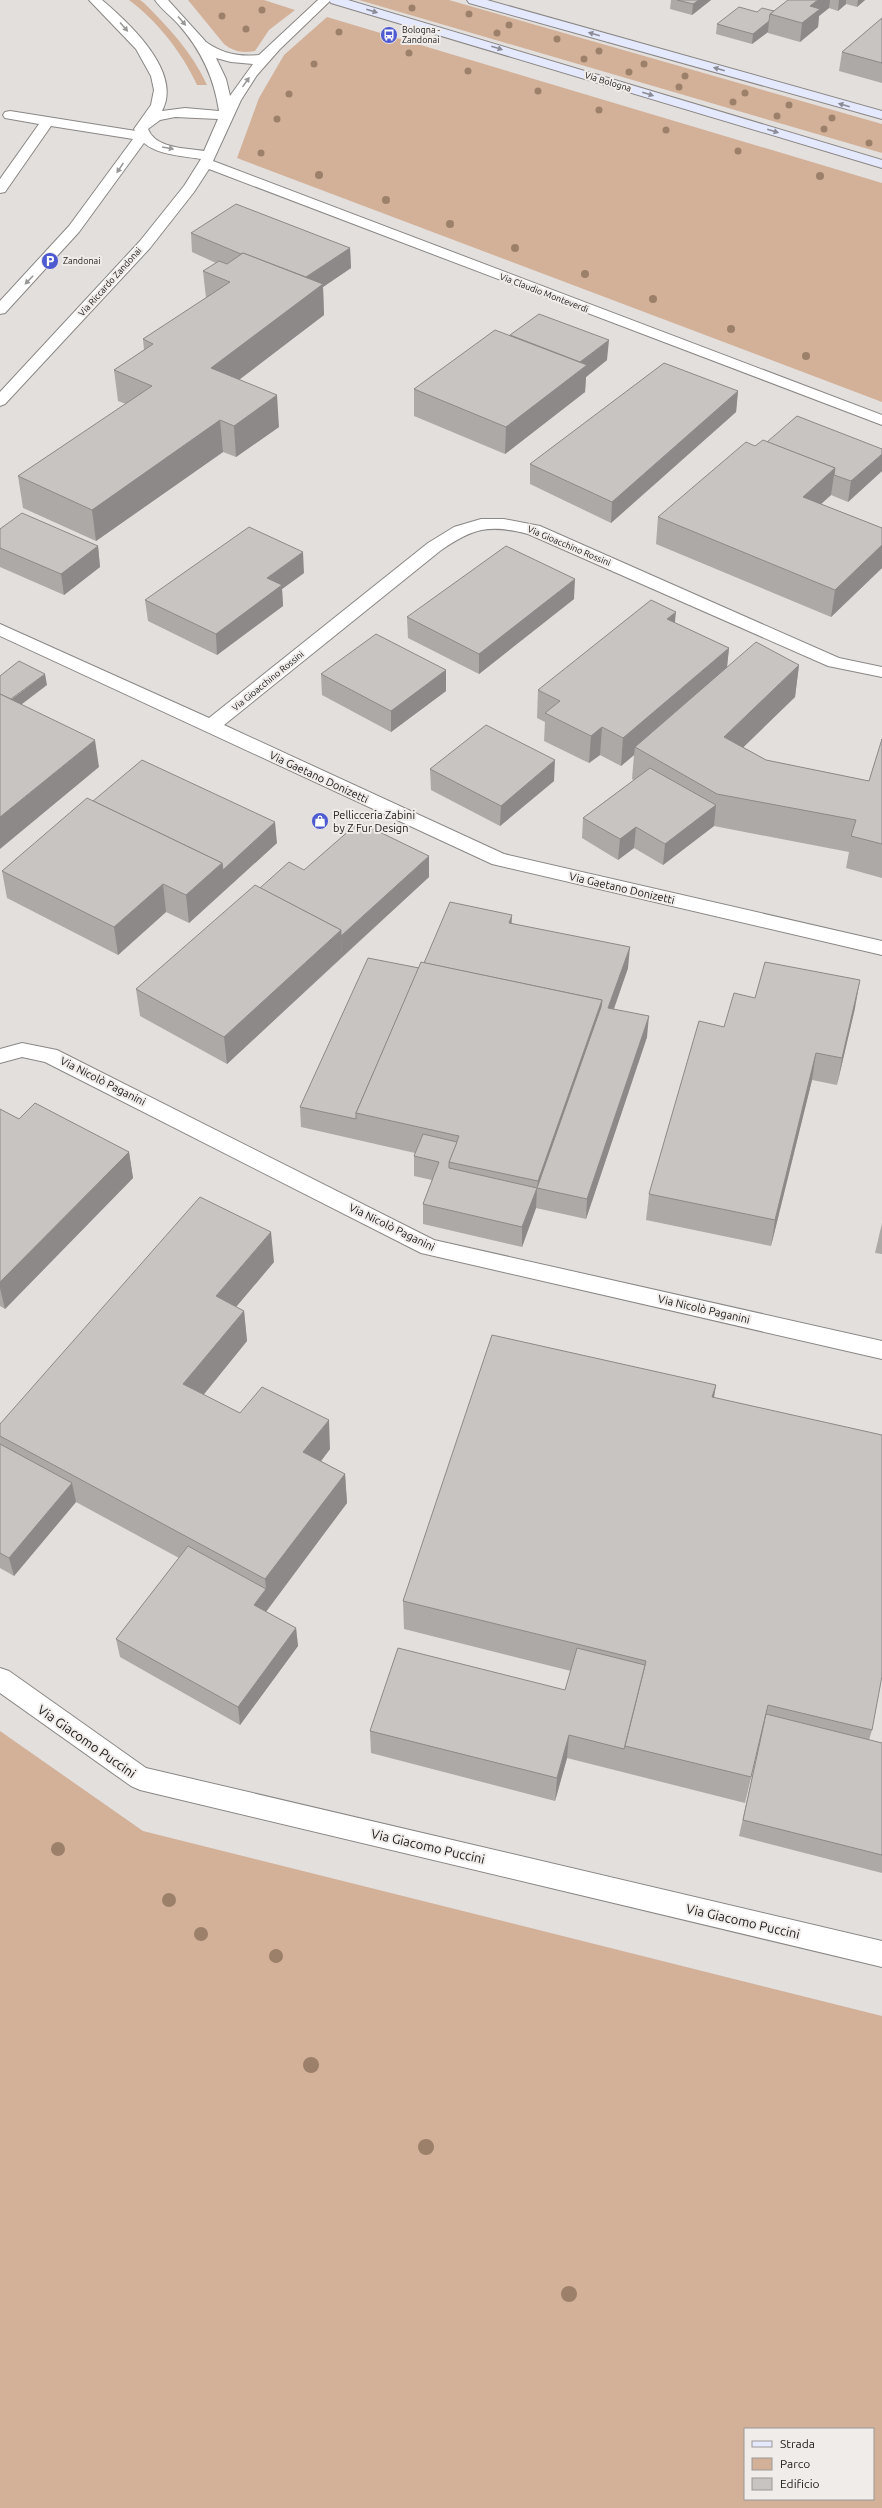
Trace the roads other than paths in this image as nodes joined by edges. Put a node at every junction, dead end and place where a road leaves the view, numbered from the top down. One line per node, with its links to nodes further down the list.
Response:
1 (96, 0): 12 (street, one-way to 12)
2 (161, 0): 6 (street, one-way to 6)
3 (325, 0): 7 (street, Via Riccardo Zandonai)
4 (335, 0): 15 (street, Via Bologna, one-way to 15)
5 (473, 0): 9 (street, one-way to 5)
6 (200, 45): 7 (street); 10 (street)
7 (263, 59): 10 (street, Via Riccardo Zandonai, one-way to 7)
8 (10, 115): 11 (street)
9 (882, 115)
10 (226, 116): 12 (street); 14 (street, Via Riccardo Zandonai)
11 (48, 121): 13 (street); 16 (street)
12 (146, 122): 13 (street)
13 (142, 136): 14 (street, one-way to 14); 17 (street, one-way to 17)
14 (209, 159): 18 (street, Via Riccardo Zandonai); 19 (street, Via Claudio Monteverdi)
15 (882, 164)
16 (0, 189)
17 (0, 310)
18 (0, 401)
19 (882, 420)
20 (0, 629): 22 (street, Via Gaetano Donizetti)
21 (882, 672): 22 (street, Via Gioacchino Rossini)
22 (210, 727): 23 (street, Via Gaetano Donizetti)
23 (882, 948)
24 (0, 1056): 25 (street, Via Nicolò Paganini)
25 (882, 1350)
26 (0, 1679): 27 (street, Via Giacomo Puccini)
27 (882, 1954)

